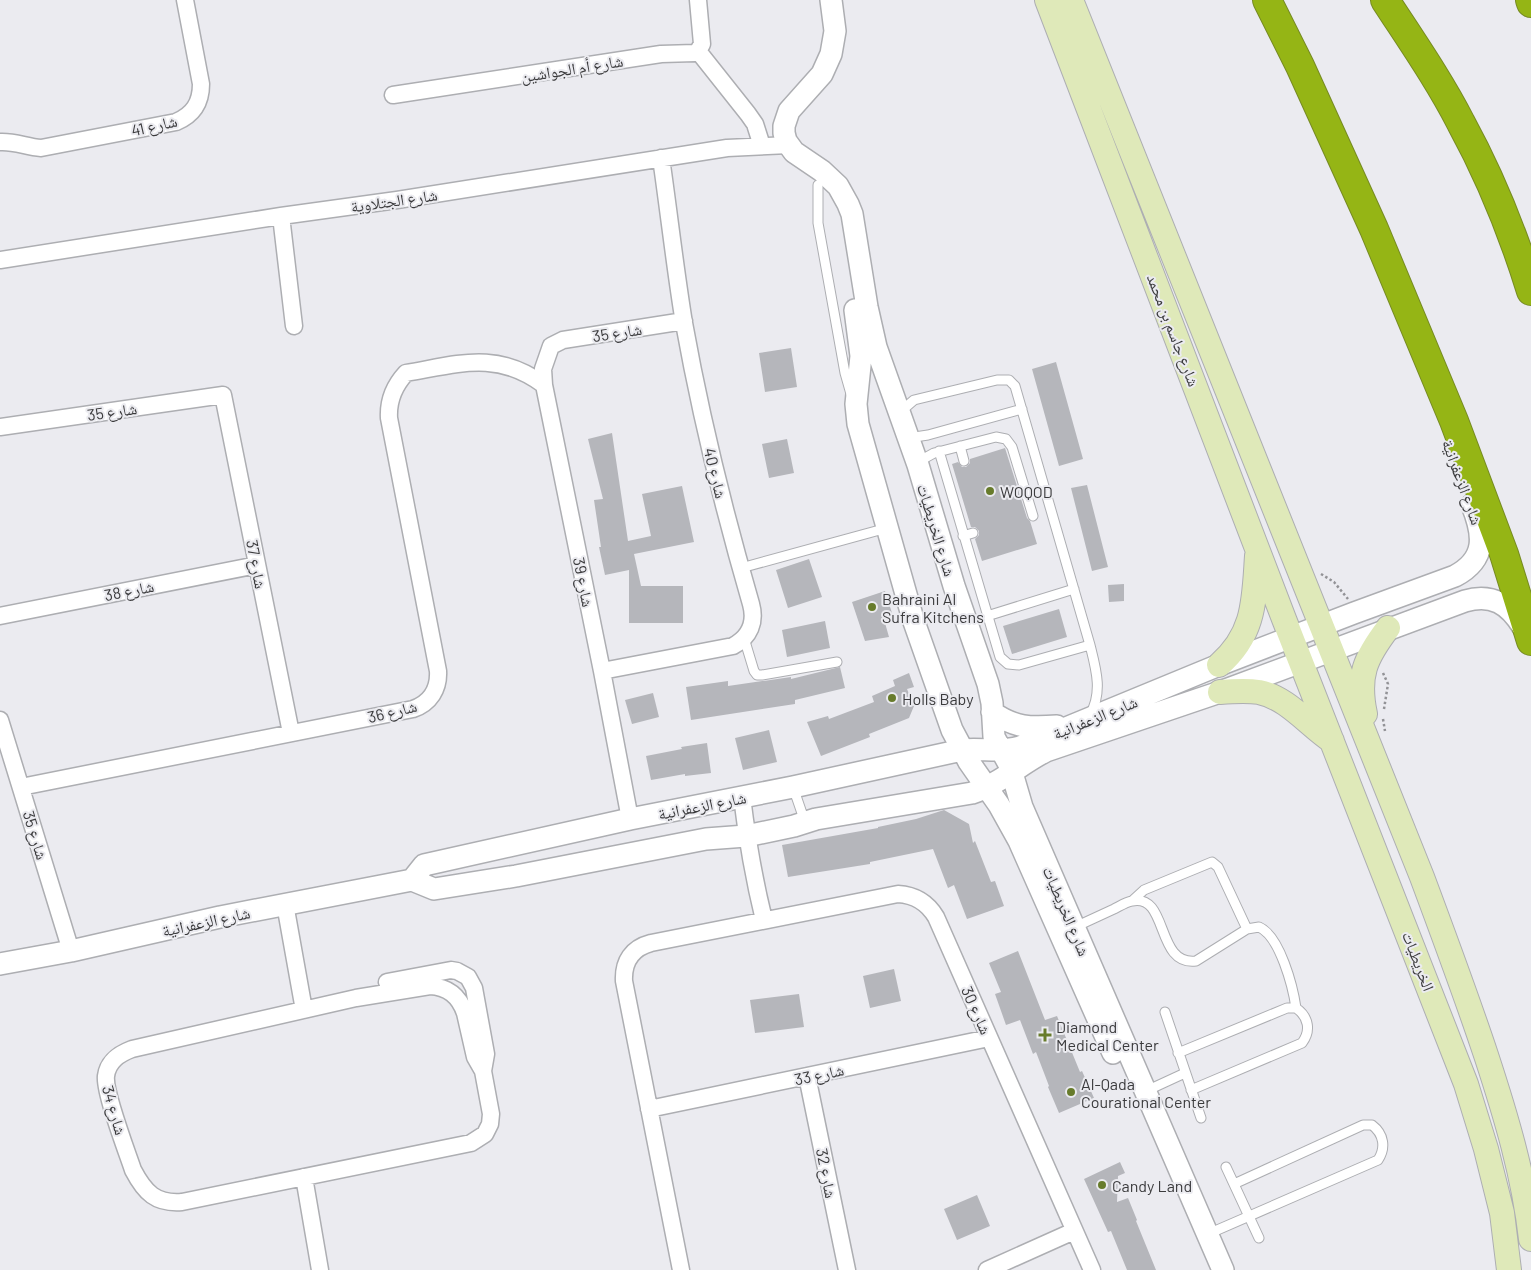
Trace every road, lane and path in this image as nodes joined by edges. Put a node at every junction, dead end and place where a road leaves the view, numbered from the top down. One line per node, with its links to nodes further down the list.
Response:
1 (185, 0): 14 (street, شارع 41)
2 (698, 0): 11 (street)
3 (823, 0): 12 (street)
4 (831, 0): 12 (street)
5 (1047, 0): 42 (main road, شارع جاسم بن محمد)
6 (1071, 0): 48 (main road, شارع جاسم بن محمد)
7 (1267, 0): 20 (highway)
8 (1370, 0): 10 (highway)
9 (1385, 0): 10 (highway)
10 (1417, 50): 21 (highway)
11 (698, 51): 13 (street, شارع أم الجواشين); 15 (street)
12 (816, 72): 15 (street)
13 (393, 95)
14 (0, 142)
15 (777, 146): 16 (street, شارع الجتلاوية); 17 (street, شارع الخريطيات); 25 (street, شارع الخريطيات)
16 (661, 158): 18 (street, شارع الجتلاوية); 22 (street, شارع 40)
17 (818, 185): 26 (street, شارع الخريطيات); 29 (lane)
18 (281, 216): 19 (street, شارع الجتلاوية); 23 (street)
19 (0, 260)
20 (1394, 280): 48 (street, شارع الزعفرانية); 52 (highway)
21 (1531, 291)
22 (684, 322): 24 (street, شارع 35); 44 (street, شارع 40)
23 (294, 326)
24 (551, 346): 27 (street, شارع 39)
25 (882, 366): 26 (street); 31 (street, شارع الخريطيات)
26 (860, 370): 29 (street, شارع الخريطيات)
27 (544, 385): 58 (street, شارع 39); 63 (street, شارع 36)
28 (223, 395): 32 (street, شارع 35); 43 (street, شارع 37)
29 (856, 404): 39 (street, شارع الخريطيات)
30 (1022, 408): 31 (lane); 33 (lane); 38 (lane)
31 (900, 412): 33 (street, شارع الخريطيات)
32 (0, 427)
33 (908, 438): 37 (street, شارع الخريطيات)
34 (960, 446): 35 (lane); 36 (lane); 38 (lane)
35 (939, 451): 37 (lane); 41 (lane)
36 (964, 461)
37 (918, 465): 60 (street, شارع الخريطيات)
38 (1051, 510): 45 (lane)
39 (887, 528): 44 (lane); 65 (street, شارع الخريطيات)
40 (973, 533): 41 (lane)
41 (964, 536): 47 (lane)
42 (1258, 550): 50 (main road, شارع جاسم بن محمد); 57 (main road)
43 (257, 564): 46 (street, شارع 38); 63 (street, شارع 37)
44 (741, 568): 51 (street, شارع 40)
45 (1074, 589): 47 (lane); 53 (lane)
46 (0, 616)
47 (987, 616): 53 (lane)
48 (1322, 626): 50 (street, شارع الزعفرانية); 54 (main road, شارع جاسم بن محمد)
49 (1388, 628): 52 (street, شارع الزعفرانية); 54 (street, شارع الزعفرانية); 67 (main road)
50 (1291, 637): 55 (main road, شارع جاسم بن محمد); 57 (street, شارع الزعفرانية)
51 (744, 638): 56 (lane); 58 (street)
52 (1531, 641)
53 (1090, 646): 62 (lane)
54 (1331, 650): 55 (street, شارع الزعفرانية); 67 (main road, الخريطيات)
55 (1300, 661): 59 (street, شارع الزعفرانية); 64 (main road, الخريطيات)
56 (837, 662)
57 (1219, 665): 62 (street, شارع الزعفرانية)
58 (602, 671): 73 (street, شارع 39)
59 (1220, 692): 64 (main road); 68 (street, شارع الزعفرانية)
60 (992, 712): 62 (street); 66 (street, شارع الخريطيات)
61 (0, 720): 69 (street, شارع 35)
62 (1080, 723): 66 (street, شارع الزعفرانية)
63 (291, 733): 69 (street, شارع 36)
64 (1332, 741): 112 (main road, الخريطيات)
65 (962, 750): 66 (street, شارع الزعفرانية); 70 (street, شارع الزعفرانية); 71 (street, شارع الخريطيات)
66 (1001, 751): 68 (street, شارع الخريطيات)
67 (1375, 759): 104 (main road, الخريطيات)
68 (1012, 772): 71 (street, شارع الزعفرانية); 80 (street, شارع الخريطيات)
69 (21, 787): 82 (street, شارع 35)
70 (793, 787): 72 (street, شارع الزعفرانية); 74 (lane)
71 (987, 788): 74 (street, شارع الزعفرانية); 110 (street, شارع الخريطيات)
72 (742, 797): 73 (street, شارع الزعفرانية); 75 (street)
73 (630, 819): 76 (street, شارع الزعفرانية)
74 (805, 822): 75 (street, شارع الزعفرانية)
75 (746, 836): 76 (street, شارع الزعفرانية); 79 (street)
76 (412, 880): 78 (street, شارع الزعفرانية)
77 (1132, 901): 80 (lane); 81 (lane); 81 (lane)
78 (285, 904): 82 (street, شارع الزعفرانية); 86 (street)
79 (764, 920): 88 (street, شارع 30); 95 (street, شارع 30)
80 (1074, 928): 94 (street, شارع الخريطيات)
81 (1247, 929): 85 (lane)
82 (71, 951): 83 (street, شارع الزعفرانية)
83 (0, 964)
84 (356, 998): 86 (street, شارع 34); 90 (street, شارع 34); 90 (street, شارع 34)
85 (1296, 1008): 89 (lane); 93 (lane)
86 (304, 1010): 98 (street, شارع 34)
87 (1165, 1012): 89 (lane)
88 (989, 1038): 92 (street, شارع 33); 101 (street, شارع 30)
89 (1178, 1053): 91 (lane)
90 (483, 1071): 98 (street, شارع 34)
91 (1186, 1073): 93 (lane); 94 (lane)
92 (807, 1076): 95 (street, شارع 33); 107 (street, شارع 32)
93 (1192, 1090): 96 (lane)
94 (1145, 1091): 102 (street, شارع الخريطيات)
95 (649, 1109): 105 (street, شارع 30)
96 (1201, 1118)
97 (1226, 1167): 99 (lane)
98 (304, 1177): 106 (street)
99 (1234, 1184): 100 (lane); 100 (lane)
100 (1249, 1216): 102 (lane); 103 (lane)
101 (1074, 1231): 108 (street); 109 (street, شارع 30)
102 (1208, 1234): 111 (street, شارع الخريطيات)
103 (1259, 1238)
104 (1531, 1239)
105 (676, 1269)
106 (320, 1270)
107 (846, 1270)
108 (987, 1270)
109 (1092, 1270)
110 (1208, 1270)
111 (1223, 1270)
112 (1509, 1270)

